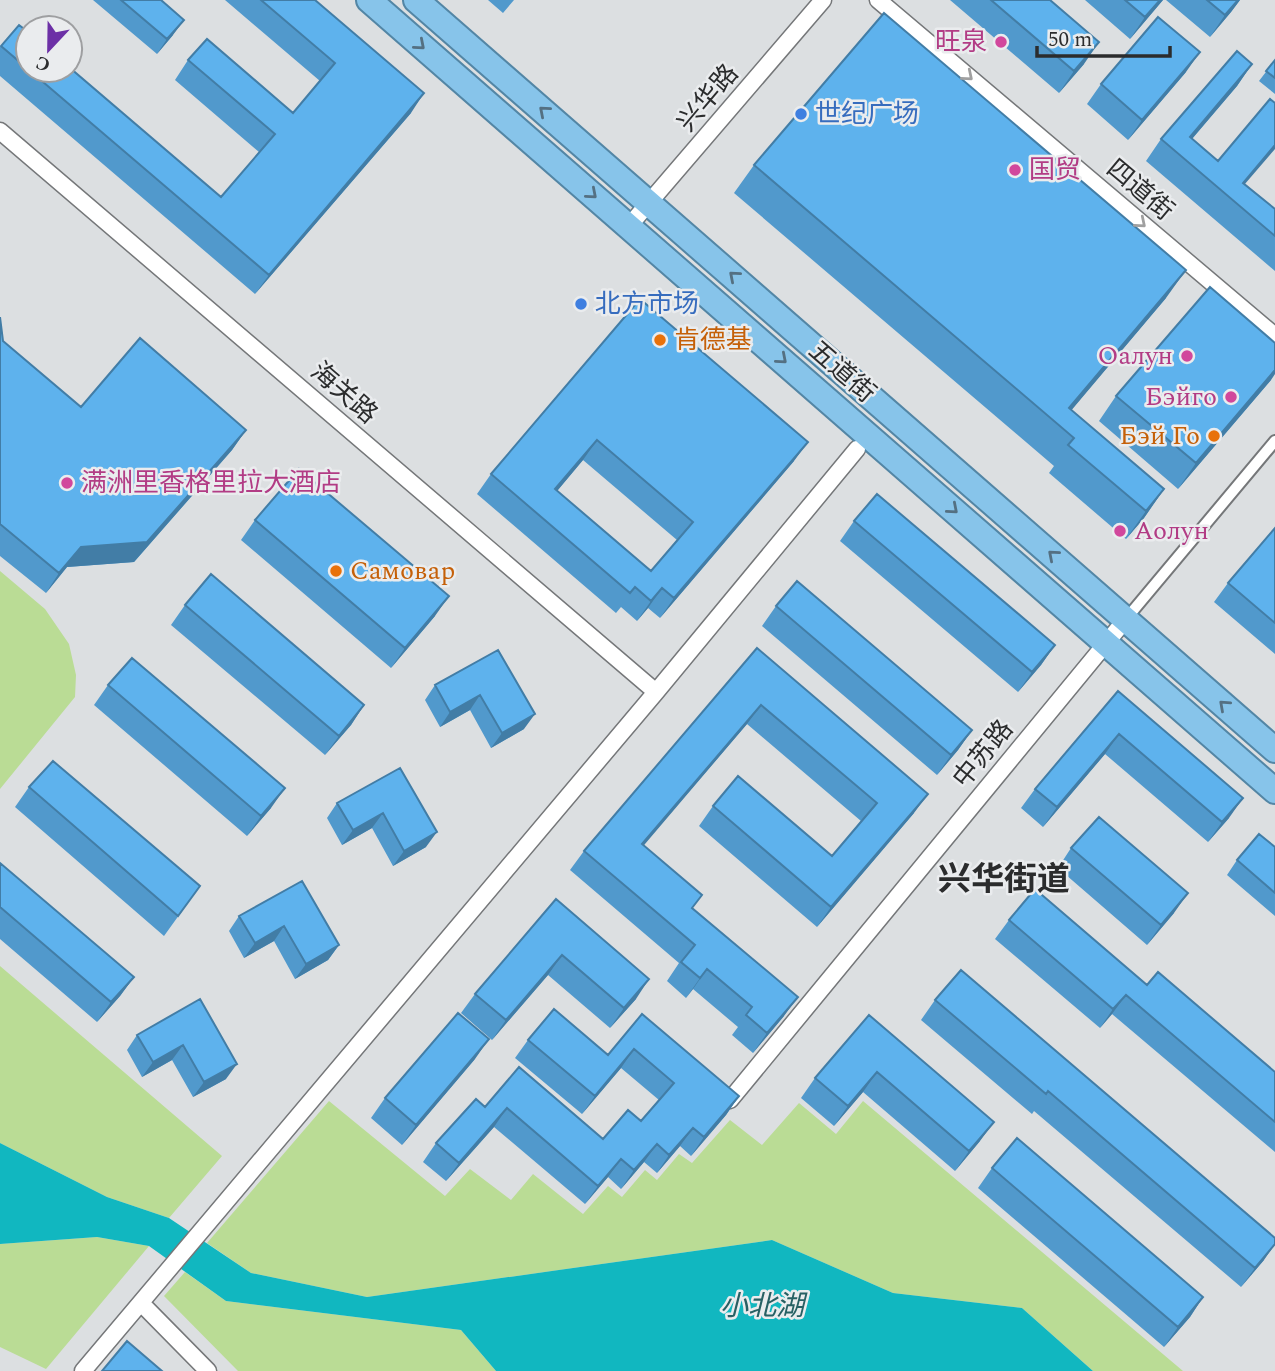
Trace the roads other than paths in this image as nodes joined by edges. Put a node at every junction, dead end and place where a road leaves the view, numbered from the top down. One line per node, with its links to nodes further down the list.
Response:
1 (369, 0): 7 (highway, 五道街, one-way to 7)
2 (416, 0): 6 (highway, 五道街, one-way to 2)
3 (823, 0): 6 (street, 兴华路)
4 (878, 0): 8 (street, 四道街, one-way to 8)
5 (0, 131): 13 (street, 海关路)
6 (650, 203): 7 (street, 兴华路); 11 (highway, 五道街, one-way to 6)
7 (629, 226): 12 (highway, 五道街, one-way to 12)
8 (1275, 336)
9 (1275, 441): 11 (street, 中苏路)
10 (857, 449): 13 (street)
11 (1126, 619): 12 (street, 中苏路); 14 (highway, 五道街, one-way to 11)
12 (1106, 642): 15 (highway, 五道街); 16 (street, 中苏路)
13 (656, 692): 17 (street)
14 (1275, 750)
15 (1275, 791)
16 (730, 1100)
17 (141, 1303): 18 (street); 19 (street)
18 (83, 1371)
19 (208, 1371)

